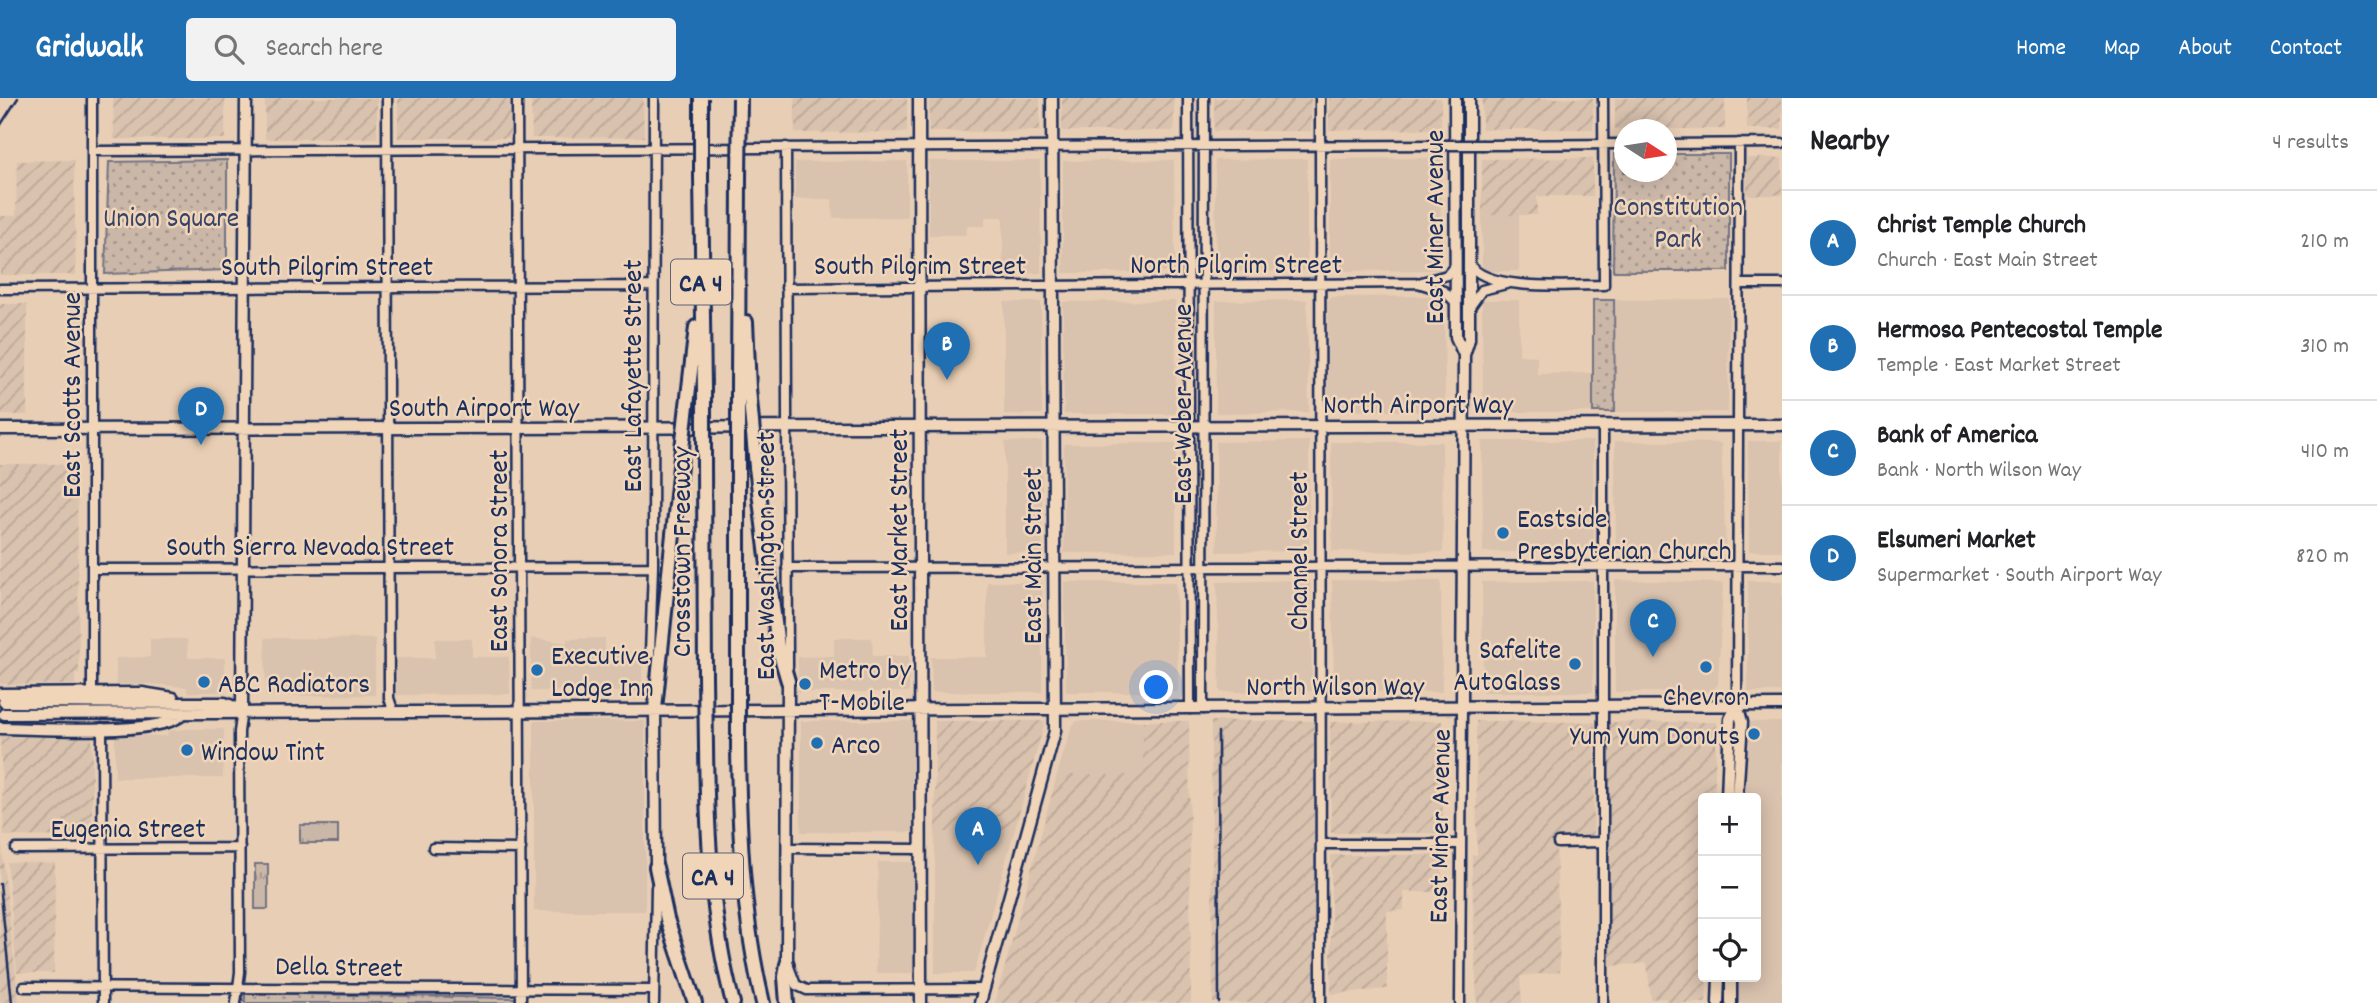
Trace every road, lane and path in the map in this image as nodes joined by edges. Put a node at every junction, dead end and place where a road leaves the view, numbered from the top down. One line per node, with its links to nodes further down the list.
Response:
1 (92, 98): 31 (street, East Scotts Avenue)
2 (246, 98): 30 (main road)
3 (387, 98): 27 (street)
4 (517, 98): 28 (street, East Sonora Street)
5 (654, 98): 29 (street, East Lafayette Street)
6 (701, 98): 34 (highway, Crosstown Freeway / CA 4, bridge)
7 (740, 98): 54 (highway, CA 4, bridge)
8 (919, 98): 22 (main road, East Market Street)
9 (1052, 98): 23 (main road, East Main Street)
10 (1188, 98): 24 (street, East Weber Avenue)
11 (1204, 98): 25 (street, East Weber Avenue)
12 (1320, 98): 21 (street, Channel Street)
13 (1455, 98): 32 (main road, East Miner Avenue)
14 (1469, 98): 33 (main road, East Miner Avenue)
15 (1604, 98): 18 (street)
16 (1739, 143): 17 (street); 20 (street); 37 (street)
17 (1782, 143)
18 (1604, 144): 19 (street); 21 (street, bridge); 36 (street)
19 (1614, 144)
20 (1677, 144)
21 (1320, 145): 25 (street); 43 (street, Channel Street)
22 (919, 146): 23 (street); 26 (street); 40 (main road, East Market Street)
23 (1052, 146): 24 (street); 44 (main road, East Main Street)
24 (1188, 146): 25 (street); 41 (street, East Weber Avenue)
25 (1204, 146): 42 (street, East Weber Avenue)
26 (786, 147): 29 (street); 48 (street, East Washington Street)
27 (387, 148): 28 (street); 30 (street); 46 (street)
28 (519, 148): 29 (street); 47 (street, East Sonora Street)
29 (654, 148): 39 (street, East Lafayette Street)
30 (245, 150): 31 (street); 45 (main road)
31 (93, 151): 50 (street, East Scotts Avenue)
32 (1456, 264): 35 (street, North Pilgrim Street); 51 (main road, East Miner Avenue)
33 (1469, 264): 36 (street); 52 (main road, East Miner Avenue)
34 (701, 281): 99 (highway, bridge); 138 (highway, Crosstown Freeway / CA 4, bridge)
35 (1418, 283): 43 (street, North Pilgrim Street); 51 (street, North Pilgrim Street)
36 (1508, 283): 52 (street)
37 (1739, 284): 38 (street); 59 (street)
38 (1782, 284)
39 (653, 286): 47 (street, South Pilgrim Street); 65 (street, East Lafayette Street)
40 (919, 286): 44 (street, South Pilgrim Street); 48 (street, South Pilgrim Street); 62 (main road, East Market Street)
41 (1188, 286): 42 (street, North Pilgrim Street); 44 (street, North Pilgrim Street); 56 (street, East Weber Avenue)
42 (1204, 286): 43 (street, North Pilgrim Street); 55 (street, East Weber Avenue)
43 (1319, 286): 57 (street, Channel Street)
44 (1053, 287): 63 (main road, East Main Street)
45 (244, 288): 46 (street, South Pilgrim Street); 50 (street, South Pilgrim Street); 69 (main road)
46 (388, 288): 47 (street, South Pilgrim Street); 70 (street)
47 (520, 288): 64 (street, East Sonora Street)
48 (786, 288): 66 (street, East Washington Street)
49 (0, 289): 50 (street, South Pilgrim Street)
50 (93, 289): 68 (street, East Scotts Avenue)
51 (1456, 303): 53 (main road, East Miner Avenue)
52 (1469, 307): 53 (main road, East Miner Avenue)
53 (1464, 355): 61 (main road, East Miner Avenue)
54 (744, 388): 87 (highway, bridge); 139 (highway, Crosstown Freeway / CA 4, bridge)
55 (1205, 424): 56 (main road, North Airport Way); 57 (main road, North Airport Way); 84 (street, East Weber Avenue)
56 (1188, 425): 63 (main road, North Airport Way); 83 (street, East Weber Avenue)
57 (1320, 425): 61 (main road, North Airport Way); 73 (street, Channel Street)
58 (1603, 425): 59 (main road, North Airport Way); 61 (main road, North Airport Way); 71 (street)
59 (1738, 425): 60 (main road, North Airport Way); 75 (street)
60 (1782, 425)
61 (1464, 426): 74 (main road, East Miner Avenue)
62 (920, 427): 63 (main road, South Airport Way); 66 (main road, South Airport Way); 81 (main road, East Market Street)
63 (1053, 427): 82 (main road, East Main Street)
64 (520, 428): 65 (main road, South Airport Way); 70 (main road, South Airport Way); 78 (street, East Sonora Street)
65 (654, 428): 66 (main road, South Airport Way); 79 (street, East Lafayette Street)
66 (786, 428): 80 (street, East Washington Street)
67 (0, 429): 68 (main road, South Airport Way)
68 (93, 429): 69 (main road, South Airport Way); 85 (street, East Scotts Avenue)
69 (244, 429): 70 (main road, South Airport Way); 76 (main road)
70 (388, 429): 77 (street)
71 (1603, 566): 74 (street); 75 (street); 91 (street)
72 (1782, 566): 75 (street)
73 (1320, 567): 74 (street); 84 (street); 97 (street, Channel Street)
74 (1463, 567): 94 (main road, East Miner Avenue)
75 (1738, 567): 92 (street)
76 (244, 568): 77 (street, South Sierra Nevada Street); 85 (street, South Sierra Nevada Street); 103 (main road)
77 (388, 568): 78 (street, South Sierra Nevada Street); 104 (street)
78 (520, 568): 79 (street, South Sierra Nevada Street); 98 (street, East Sonora Street)
79 (653, 568): 86 (street, East Lafayette Street)
80 (787, 568): 81 (street); 87 (street, East Washington Street)
81 (920, 568): 82 (street); 95 (main road, East Market Street)
82 (1054, 568): 83 (street); 96 (main road, East Main Street)
83 (1189, 568): 84 (street); 101 (street, East Weber Avenue)
84 (1203, 568): 102 (street, East Weber Avenue)
85 (93, 569): 88 (street, East Scotts Avenue)
86 (650, 654)
87 (788, 681): 100 (main road, East Washington Street)
88 (92, 692): 89 (main road); 90 (main road)
89 (2, 698): 90 (main road)
90 (183, 703): 103 (main road)
91 (1605, 704): 92 (main road, North Wilson Way); 94 (main road, North Wilson Way); 112 (street)
92 (1737, 705): 93 (main road, North Wilson Way); 109 (main road); 110 (main road)
93 (1782, 705)
94 (1462, 707): 97 (main road, North Wilson Way); 114 (street, East Miner Avenue)
95 (920, 708): 96 (main road, North Wilson Way); 100 (main road, North Wilson Way); 121 (main road, East Market Street)
96 (1056, 708): 101 (main road, North Wilson Way); 130 (main road, East Main Street)
97 (1321, 708): 102 (main road, North Wilson Way); 113 (street, Channel Street)
98 (520, 709): 99 (main road, North Wilson Way); 104 (main road, North Wilson Way); 120 (street, East Sonora Street)
99 (655, 709): 100 (main road, North Wilson Way); 122 (main road)
100 (788, 709): 117 (main road, East Washington Street)
101 (1190, 709): 102 (main road, North Wilson Way)
102 (1203, 709)
103 (242, 710): 104 (main road, North Wilson Way); 106 (main road); 115 (street)
104 (393, 710)
105 (4, 714): 106 (main road)
106 (183, 714): 108 (main road)
107 (0, 728): 108 (main road)
108 (102, 728): 119 (street)
109 (1727, 793)
110 (1738, 793)
111 (1558, 842): 112 (street)
112 (1603, 842): 145 (street)
113 (1321, 844): 114 (street); 143 (street, Channel Street)
114 (1461, 844): 144 (street, East Miner Avenue)
115 (240, 848): 119 (street, Eugenia Street); 128 (street)
116 (433, 848): 120 (street)
117 (788, 848): 121 (street); 123 (main road, East Washington Street)
118 (16, 849): 119 (street, Eugenia Street)
119 (102, 849): 127 (street)
120 (521, 849): 131 (street, East Sonora Street)
121 (920, 849): 129 (main road, East Market Street)
122 (656, 867): 132 (street); 137 (highway)
123 (787, 964): 129 (street); 140 (highway)
124 (1720, 982): 146 (main road)
125 (1731, 982): 147 (main road)
126 (24, 986): 127 (street, Della Street)
127 (103, 986): 128 (street, Della Street); 133 (street)
128 (237, 986): 131 (street, Della Street); 134 (street)
129 (921, 988): 130 (street); 141 (main road, East Market Street)
130 (983, 989): 142 (main road, East Main Street)
131 (521, 990): 132 (street, Della Street); 135 (street, East Sonora Street)
132 (654, 990): 136 (street)
133 (103, 1003)
134 (236, 1003)
135 (521, 1003)
136 (654, 1003)
137 (695, 1003)
138 (733, 1003)
139 (763, 1003)
140 (787, 1003)
141 (921, 1003)
142 (980, 1003)
143 (1321, 1003)
144 (1460, 1003)
145 (1603, 1003)
146 (1718, 1003)
147 (1731, 1003)

